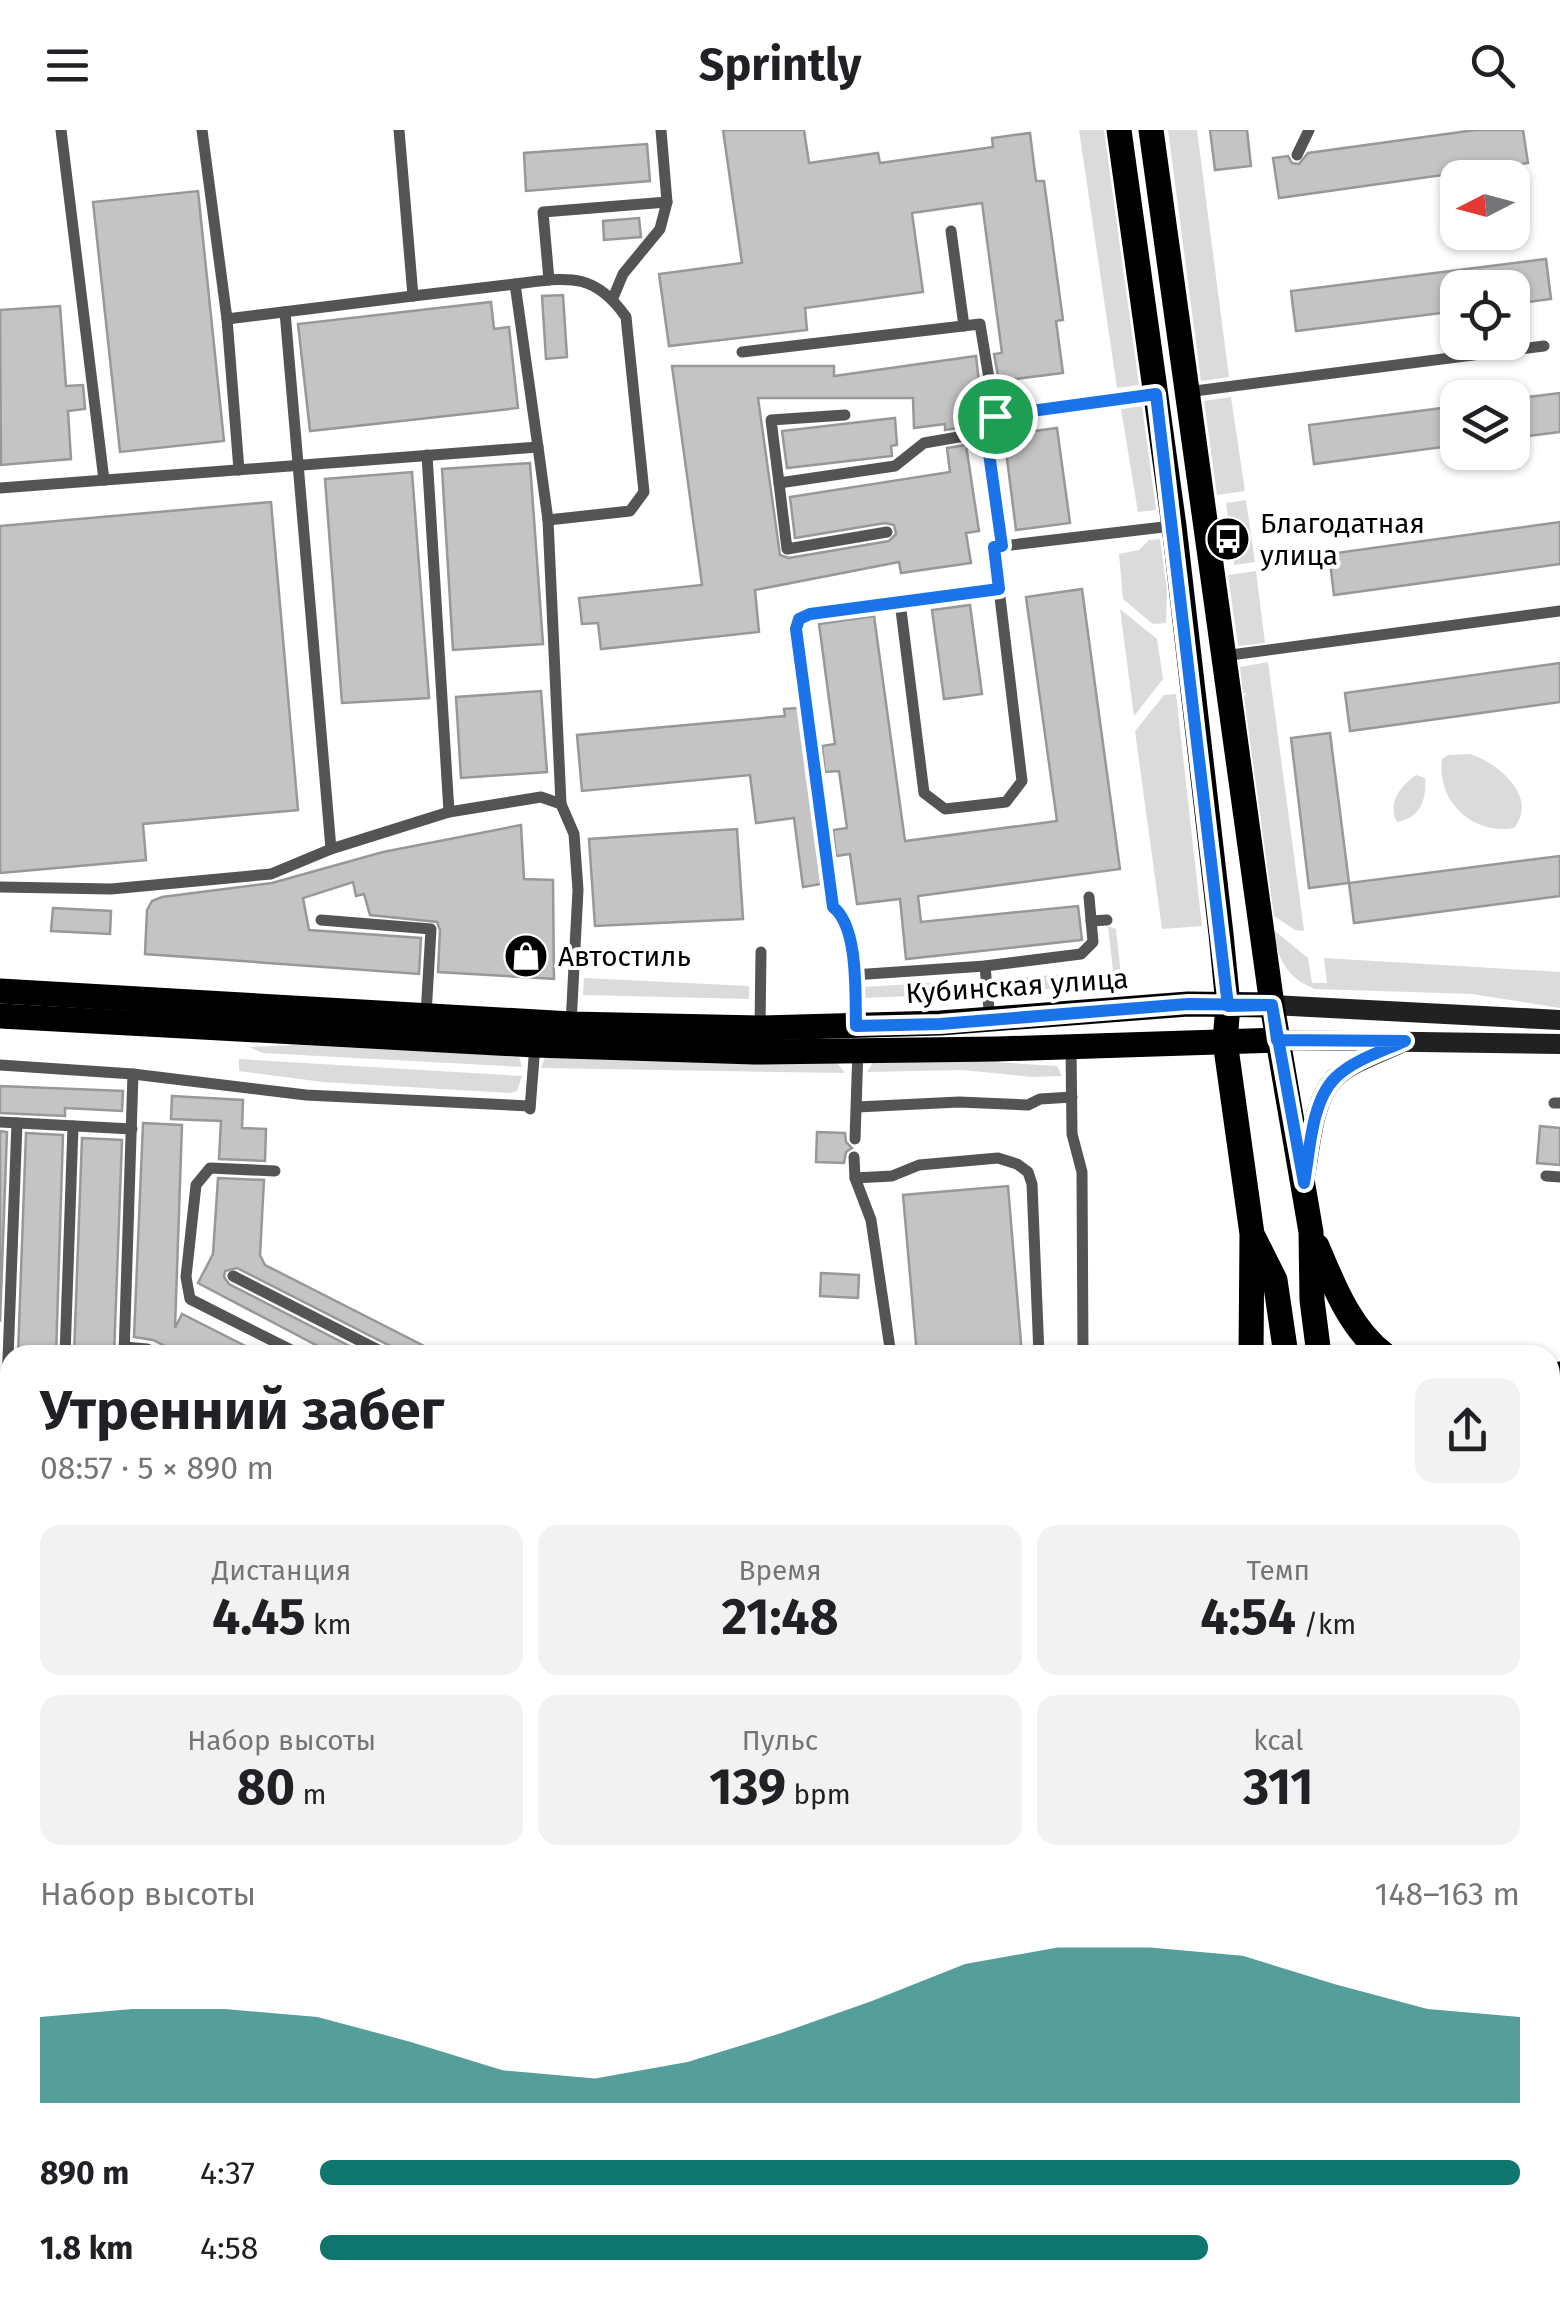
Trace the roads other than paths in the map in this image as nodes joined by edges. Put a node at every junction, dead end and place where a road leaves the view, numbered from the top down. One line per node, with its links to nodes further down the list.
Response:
1 (61, 130): 29 (lane)
2 (202, 130): 16 (lane)
3 (399, 130): 13 (lane)
4 (661, 130): 9 (lane)
5 (1120, 130): 21 (main road)
6 (1151, 130): 20 (main road)
7 (1309, 130): 8 (lane)
8 (1298, 155)
9 (667, 202): 11 (lane); 14 (lane)
10 (951, 231): 17 (lane)
11 (548, 280): 12 (lane); 14 (lane)
12 (515, 284): 13 (lane); 25 (lane)
13 (413, 296): 15 (lane)
14 (613, 298): 32 (lane)
15 (284, 312): 16 (lane); 27 (lane)
16 (227, 319): 28 (lane)
17 (964, 326): 19 (lane); 23 (lane)
18 (1544, 346): 20 (lane)
19 (742, 352)
20 (1187, 392): 39 (main road)
21 (1156, 394): 23 (lane); 33 (main road)
22 (846, 415): 30 (lane)
23 (995, 416): 24 (lane)
24 (986, 432): 30 (lane); 35 (lane)
25 (538, 447): 26 (lane); 32 (lane)
26 (427, 456): 27 (lane); 41 (lane)
27 (300, 466): 28 (lane); 42 (lane)
28 (239, 470): 29 (lane)
29 (104, 480): 31 (lane)
30 (779, 483): 34 (lane)
31 (0, 488)
32 (548, 520): 40 (lane)
33 (1174, 526): 35 (lane); 53 (main road)
34 (887, 532)
35 (1002, 546): 36 (lane)
36 (999, 589): 37 (lane); 37 (lane)
37 (900, 602): 50 (lane)
38 (1560, 610): 39 (lane)
39 (1224, 656): 52 (main road)
40 (561, 804): 41 (lane); 59 (lane)
41 (449, 812): 42 (lane)
42 (331, 849): 43 (lane)
43 (0, 887)
44 (1089, 896): 47 (lane)
45 (321, 920): 54 (lane)
46 (1107, 920): 47 (lane)
47 (1091, 921): 49 (lane)
48 (761, 952): 60 (lane)
49 (985, 966): 50 (lane); 57 (lane)
50 (853, 975): 61 (lane)
51 (0, 991): 56 (main road)
52 (1272, 1005): 53 (main road, Кубинская улица); 58 (main road, Кубинская улица); 62 (main road)
53 (1228, 1006): 57 (main road, Кубинская улица); 63 (main road)
54 (426, 1015): 56 (main road, Кубинская улица); 59 (main road, Кубинская улица)
55 (0, 1016): 56 (main road)
56 (238, 1016): 65 (main road, Кубинская улица)
57 (990, 1020): 61 (main road, Кубинская улица)
58 (1560, 1020)
59 (571, 1024): 60 (main road, Кубинская улица)
60 (760, 1028): 61 (main road, Кубинская улица)
61 (857, 1038): 65 (main road, Кубинская улица); 67 (main road, Кубинская улица); 71 (lane)
62 (1277, 1040): 63 (main road, Кубинская улица); 64 (main road, Кубинская улица); 80 (main road)
63 (1226, 1041): 67 (main road, Кубинская улица); 82 (main road)
64 (1405, 1041): 66 (main road, Кубинская улица); 80 (main road)
65 (536, 1044): 69 (lane)
66 (1560, 1044)
67 (1071, 1047): 70 (lane)
68 (0, 1065): 69 (lane)
69 (133, 1074): 75 (lane)
70 (1072, 1097): 71 (lane); 91 (lane)
71 (857, 1107): 76 (lane)
72 (0, 1122): 73 (lane)
73 (17, 1123): 74 (lane); 84 (lane)
74 (74, 1126): 75 (lane); 85 (lane)
75 (132, 1129): 86 (lane)
76 (855, 1139)
77 (854, 1157): 79 (lane)
78 (274, 1170): 87 (lane)
79 (855, 1178): 89 (lane); 90 (lane)
80 (1304, 1183): 81 (main road)
81 (1311, 1232): 94 (main road); 95 (main road)
82 (1252, 1234): 92 (main road); 93 (main road)
83 (233, 1276): 88 (lane)
84 (8, 1345)
85 (65, 1345)
86 (124, 1345)
87 (281, 1345)
88 (368, 1345)
89 (890, 1345)
90 (1039, 1345)
91 (1083, 1345)
92 (1251, 1345)
93 (1285, 1345)
94 (1318, 1345)
95 (1376, 1345)

